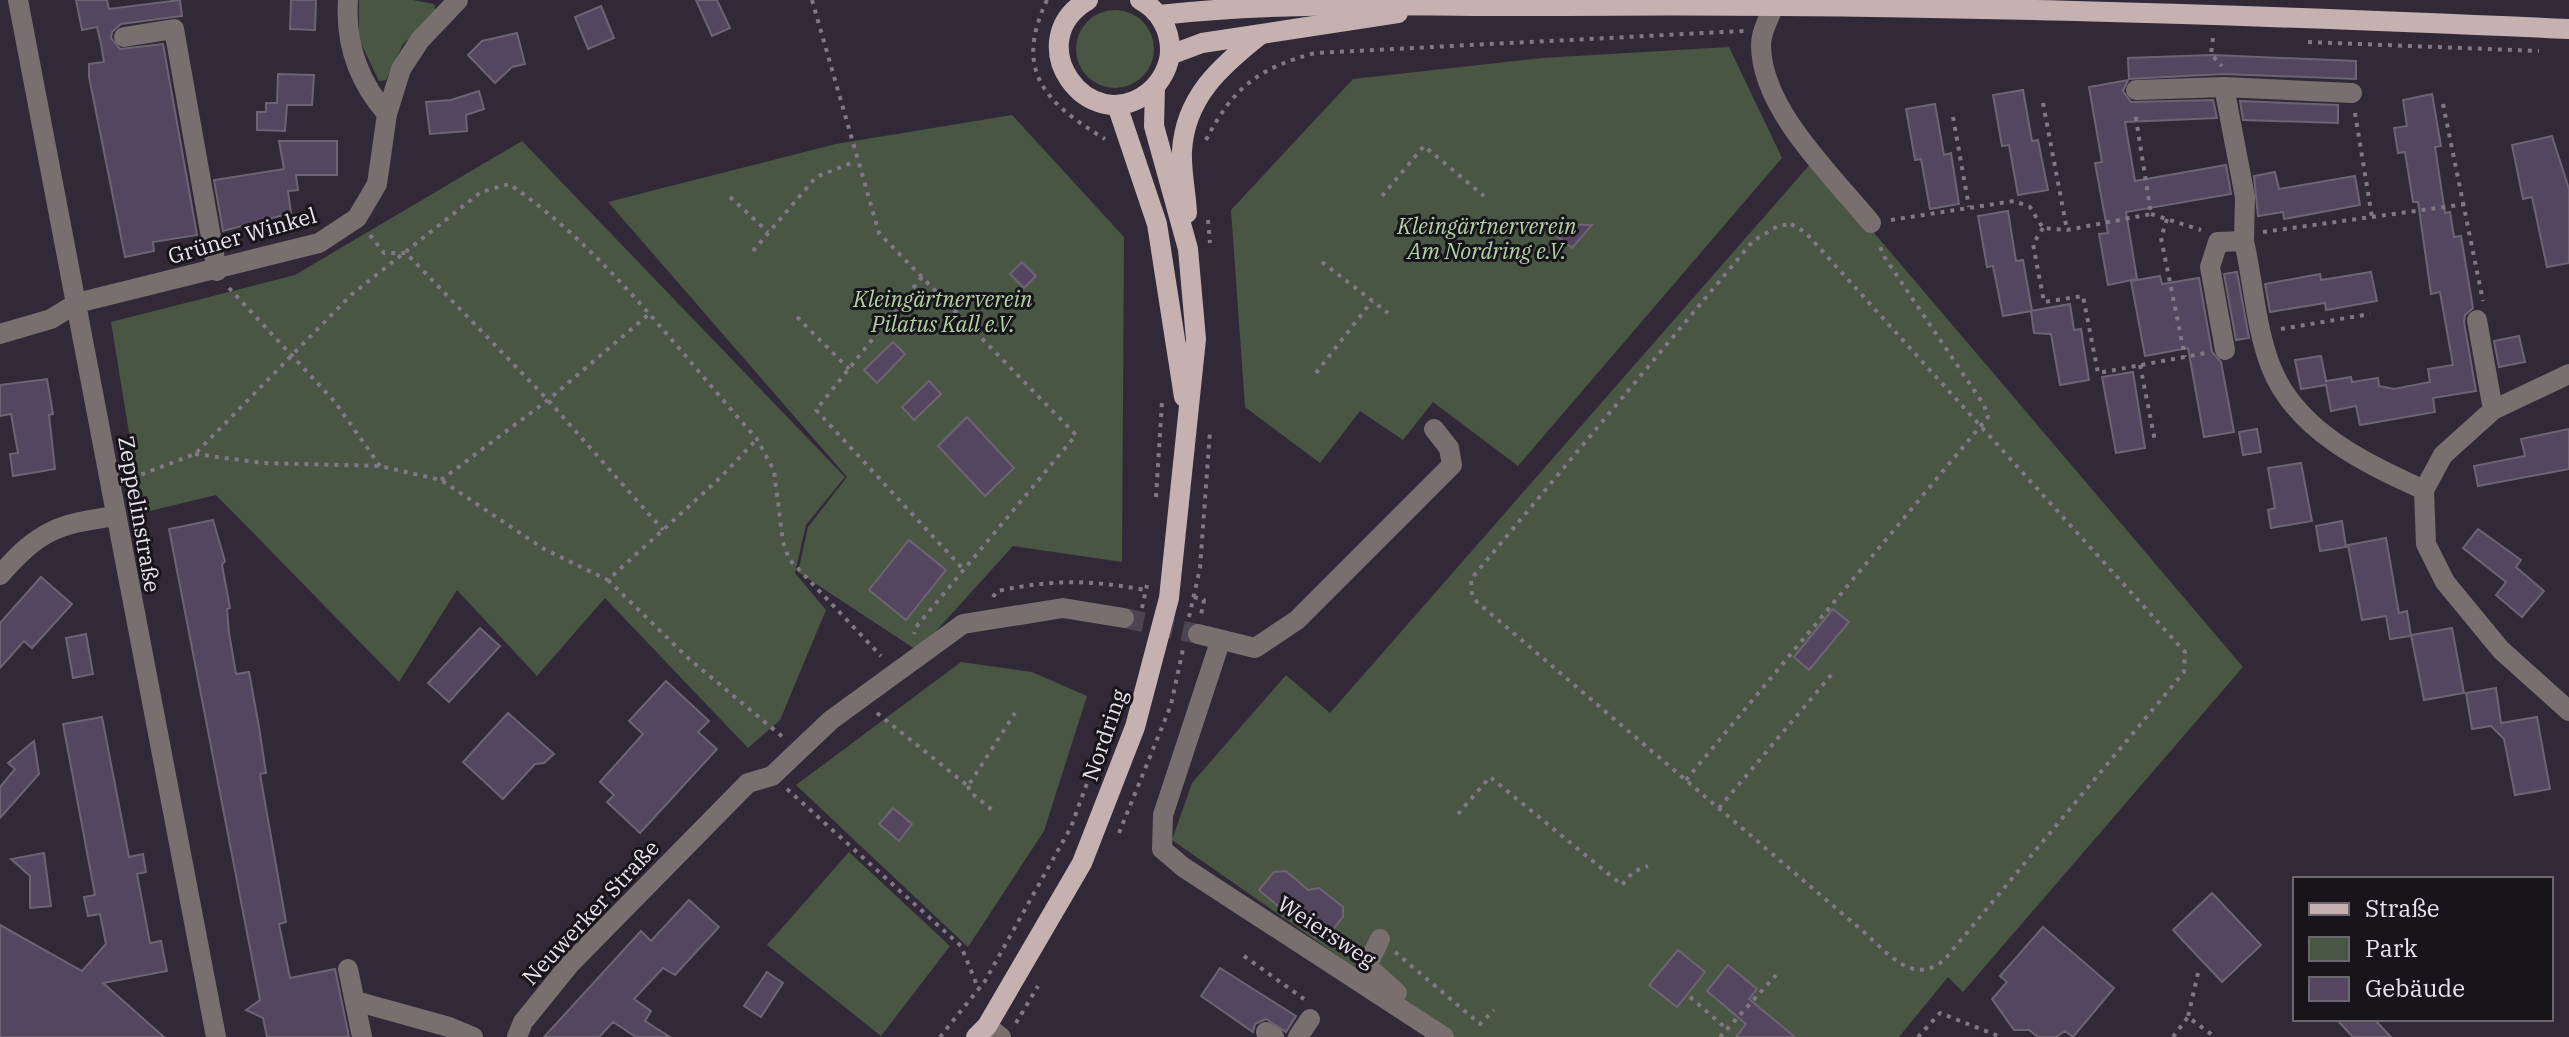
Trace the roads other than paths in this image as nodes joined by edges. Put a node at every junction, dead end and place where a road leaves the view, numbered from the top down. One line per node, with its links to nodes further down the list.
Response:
1 (18, 0): 24 (street, Zeppelinstraße)
2 (348, 0): 19 (street)
3 (458, 0): 19 (street, Grüner Winkel)
4 (1140, 0): 9 (main road)
5 (1082, 2): 18 (main road)
6 (1775, 4): 7 (main road); 8 (main road); 20 (street)
7 (2100, 4): 10 (main road)
8 (1425, 7): 9 (main road); 11 (main road)
9 (1159, 15): 13 (main road)
10 (2569, 29)
11 (1264, 32): 13 (main road); 22 (main road)
12 (124, 37): 23 (street)
13 (1170, 55): 14 (main road)
14 (1155, 87): 18 (main road); 22 (main road, Nordring)
15 (2224, 87): 16 (street); 17 (street); 21 (street)
16 (2136, 90)
17 (2352, 93)
18 (1117, 105): 30 (main road, Nordring)
19 (387, 114): 23 (street, Grüner Winkel)
20 (1871, 223)
21 (2244, 238): 27 (street); 32 (street)
22 (1188, 249): 30 (main road, Nordring)
23 (217, 271): 24 (street, Grüner Winkel)
24 (77, 303): 26 (street, Grüner Winkel); 33 (street, Zeppelinstraße)
25 (2477, 320): 29 (street)
26 (0, 334)
27 (2225, 350)
28 (2569, 374): 29 (street)
29 (2493, 410): 32 (street)
30 (1187, 417): 44 (main road, Nordring)
31 (1434, 429): 37 (street)
32 (2424, 490): 38 (street)
33 (116, 516): 34 (street); 45 (street, Zeppelinstraße)
34 (0, 575)
35 (1124, 618): 48 (street, Neuwerker Straße)
36 (1198, 634): 37 (street)
37 (1220, 642): 42 (street, Weiersweg)
38 (2569, 711)
39 (1380, 939): 42 (street)
40 (348, 969): 41 (street)
41 (355, 1001): 46 (street); 47 (street)
42 (1400, 1007): 50 (street, Weiersweg)
43 (1310, 1019): 49 (street)
44 (988, 1033)
45 (216, 1037)
46 (362, 1037)
47 (473, 1037)
48 (517, 1037)
49 (1298, 1037)
50 (1444, 1037)

